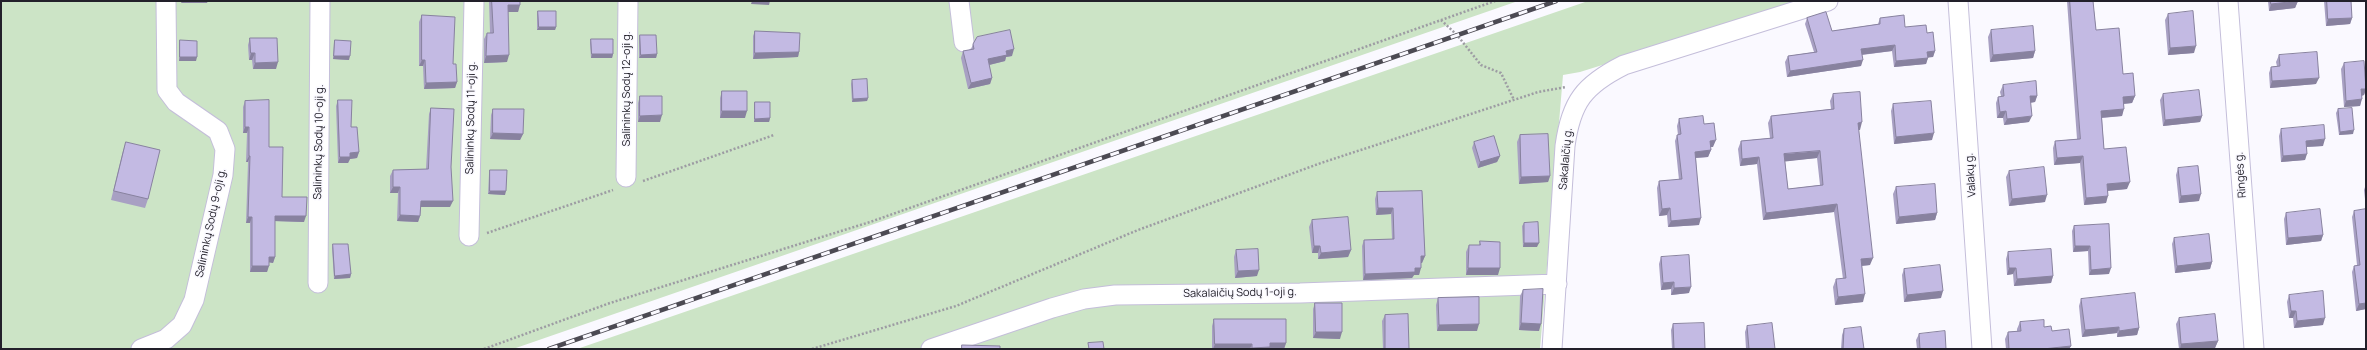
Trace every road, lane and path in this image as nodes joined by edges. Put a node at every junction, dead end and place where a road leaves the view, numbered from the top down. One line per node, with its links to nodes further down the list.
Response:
1 (166, 1): 18 (street, Salininkų Sodų 9-oji g.)
2 (320, 1): 16 (street, Salininkų Sodų 10-oji g.)
3 (474, 1): 15 (street, Salininkų Sodų 11-oji g.)
4 (628, 1): 14 (street, Salininkų Sodų 12-oji g.)
5 (958, 1): 11 (street)
6 (1495, 1): 10 (path)
7 (1828, 1): 12 (street, Sakalaičių g.)
8 (1958, 1): 23 (street, Valakų g.)
9 (2228, 1): 24 (street, Ringės g.)
10 (1441, 20): 13 (path); 19 (path)
11 (964, 42)
12 (1583, 92): 13 (path); 17 (street, Sakalaičių g.)
13 (1514, 100): 20 (path)
14 (626, 176)
15 (469, 236)
16 (318, 283)
17 (1557, 284): 21 (street, Sakalaičių Sodų 1-oji g.); 22 (street, Sakalaičių g.)
18 (141, 349)
19 (484, 349)
20 (812, 349)
21 (931, 349)
22 (1552, 349)
23 (1982, 349)
24 (2254, 349)

